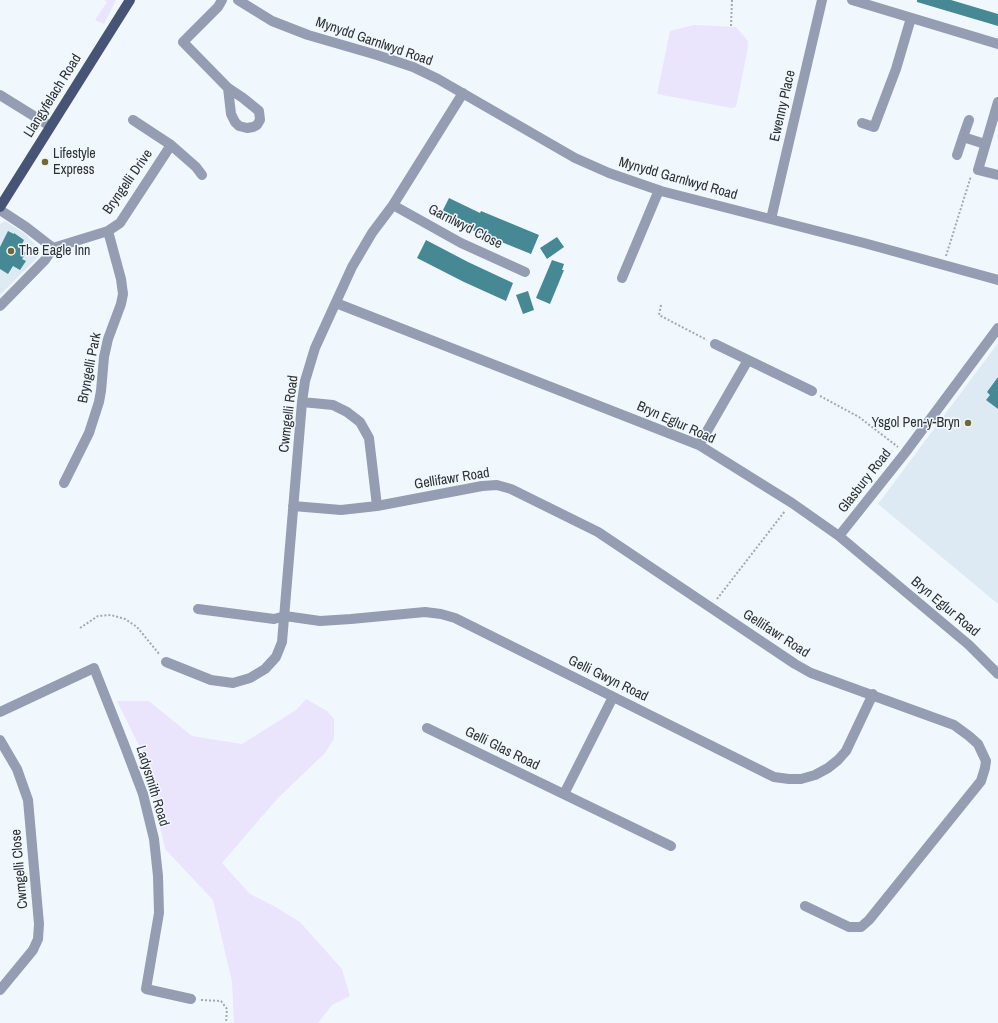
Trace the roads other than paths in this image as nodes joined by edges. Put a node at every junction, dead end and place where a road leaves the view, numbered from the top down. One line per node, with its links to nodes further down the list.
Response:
1 (130, 0): 15 (main road, Llangyfelach Road)
2 (222, 0): 8 (street)
3 (238, 0): 9 (street, Mynydd Garnlwyd Road)
4 (822, 0): 25 (street, Ewenny Place)
5 (852, 0): 6 (street)
6 (911, 18): 7 (street); 14 (street)
7 (998, 44)
8 (228, 88)
9 (463, 92): 22 (street, Mynydd Garnlwyd Road); 23 (street, Cwmgelli Road)
10 (0, 95): 15 (street)
11 (998, 102): 17 (street)
12 (133, 120): 18 (street)
13 (969, 120): 16 (street)
14 (862, 123)
15 (50, 126): 24 (main road, Llangyfelach Road)
16 (963, 137): 17 (street); 19 (street)
17 (985, 144): 21 (street)
18 (171, 145): 20 (street); 26 (street, Bryngelli Drive)
19 (957, 155)
20 (202, 175)
21 (998, 175)
22 (659, 190): 25 (street, Mynydd Garnlwyd Road); 29 (street)
23 (393, 205): 28 (street, Garnlwyd Close); 31 (street, Cwmgelli Road)
24 (0, 209): 27 (street)
25 (771, 219): 30 (street, Mynydd Garnlwyd Road)
26 (108, 231): 27 (street, Bryngelli Drive); 39 (street, Bryngelli Park)
27 (53, 248): 32 (street)
28 (525, 272)
29 (622, 278)
30 (998, 280)
31 (336, 303): 37 (street, Cwmgelli Road); 38 (street, Bryn Eglur Road)
32 (0, 306)
33 (998, 328): 42 (street, Glasbury Road)
34 (715, 344): 35 (street)
35 (748, 360): 36 (street); 38 (street)
36 (812, 391)
37 (302, 402): 40 (street, Cwmgelli Road); 41 (street)
38 (699, 445): 42 (street, Bryn Eglur Road)
39 (64, 483)
40 (293, 506): 41 (street, Gellifawr Road); 44 (street, Cwmgelli Road)
41 (377, 506): 47 (street, Gellifawr Road)
42 (839, 536): 46 (street, Bryn Eglur Road)
43 (198, 609): 44 (street, Gelli Gwyn Road)
44 (285, 616): 45 (street, Cwmgelli Road); 48 (street, Gelli Gwyn Road)
45 (166, 662)
46 (998, 674)
47 (873, 694): 48 (street, Gelli Gwyn Road); 54 (street, Gellifawr Road)
48 (613, 697): 52 (street)
49 (0, 712): 56 (street, Ladysmith Road)
50 (427, 728): 52 (street, Gelli Glas Road)
51 (0, 740): 55 (street, Cwmgelli Close)
52 (564, 794): 53 (street, Gelli Glas Road)
53 (671, 846)
54 (805, 906)
55 (0, 990)
56 (192, 999)

